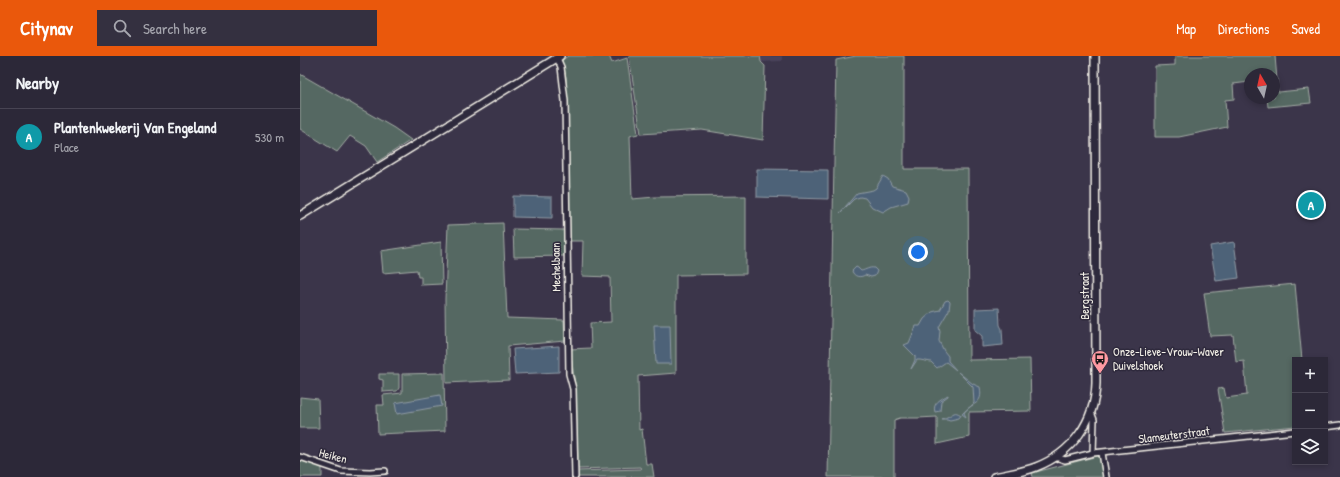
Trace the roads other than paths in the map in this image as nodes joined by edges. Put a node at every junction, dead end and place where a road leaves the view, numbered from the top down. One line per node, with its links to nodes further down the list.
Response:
1 (1095, 56): 4 (street, Bergstraat)
2 (559, 57): 3 (street, Mechelbaan); 13 (street, Mechelbaan)
3 (300, 216)
4 (1092, 412): 8 (street); 11 (street, Bergstraat)
5 (1340, 425): 6 (street)
6 (1328, 427)
7 (1292, 431): 9 (street, Slameuterstraat)
8 (1093, 453): 9 (street, Slameuterstraat); 11 (street, Slameuterstraat)
9 (1102, 453): 15 (street)
10 (300, 457): 12 (street, Heiken)
11 (1055, 457): 14 (street, Bergstraat)
12 (385, 471)
13 (576, 477)
14 (994, 477)
15 (1106, 477)

